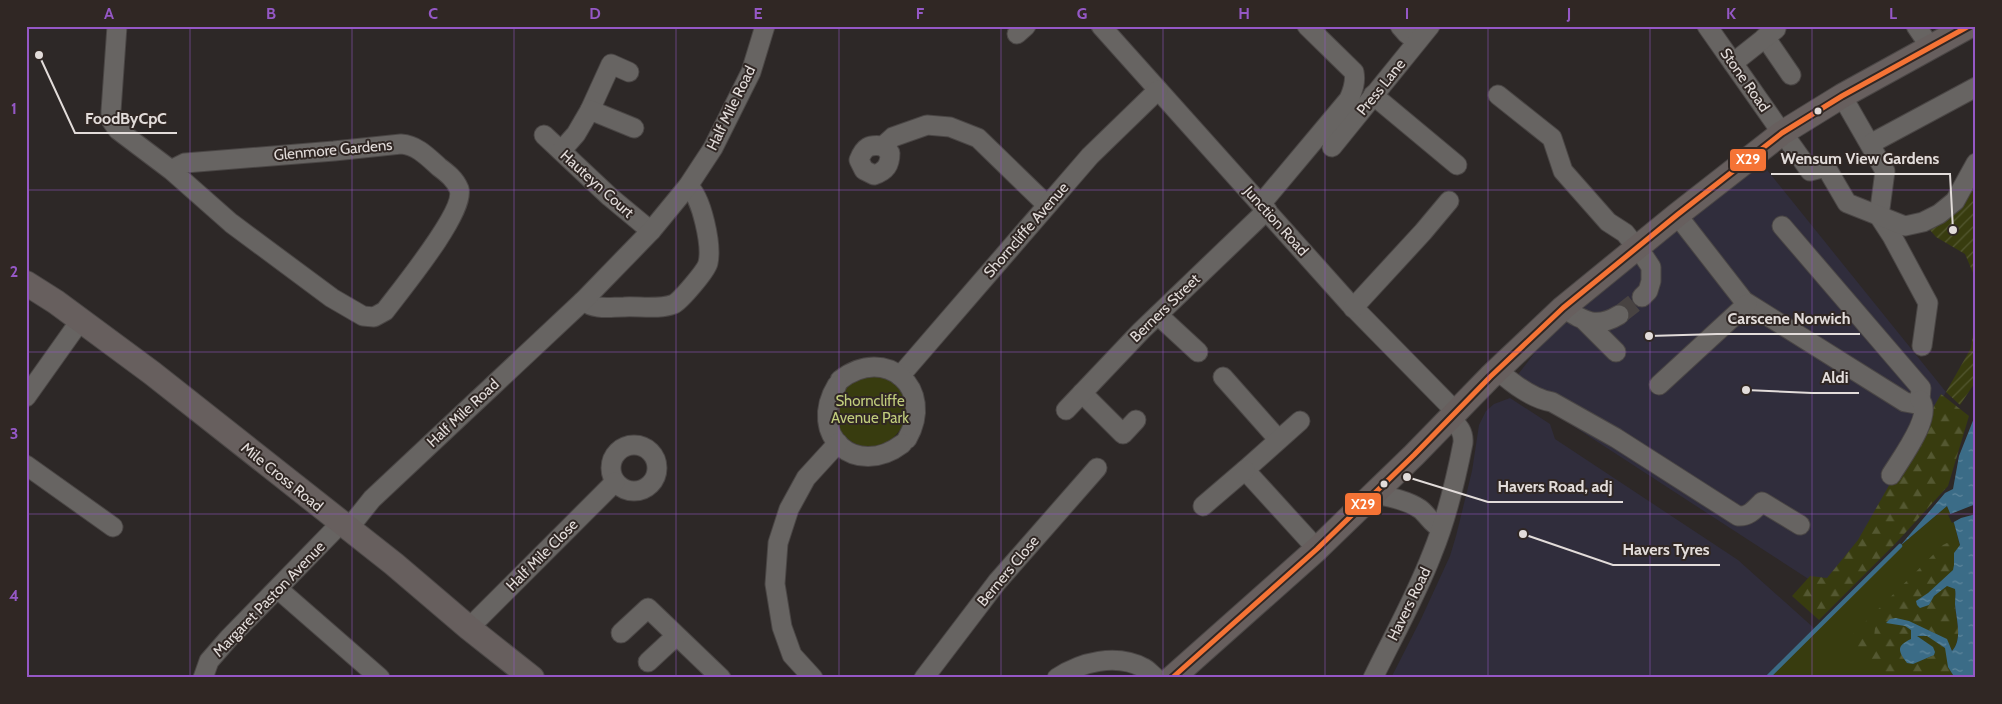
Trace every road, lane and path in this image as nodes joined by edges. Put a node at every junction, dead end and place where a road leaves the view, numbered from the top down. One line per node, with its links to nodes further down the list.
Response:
1 (117, 26): 28 (street, Glenmore Gardens)
2 (765, 26): 29 (street, Half Mile Road)
3 (1100, 26): 14 (street, Junction Road)
4 (1430, 26): 16 (street, Press Lane)
5 (1707, 26): 10 (street, Stone Road)
6 (1916, 26): 9 (street)
7 (1969, 26): 9 (main road)
8 (1311, 28): 32 (street, Berners Street)
9 (1931, 48): 17 (main road)
10 (1733, 63): 12 (street); 21 (street, Stone Road)
11 (629, 72): 18 (street)
12 (1791, 74)
13 (1976, 87): 22 (street)
14 (1158, 90): 31 (street, Shorncliffe Avenue); 32 (street, Junction Road)
15 (1498, 95): 37 (street)
16 (1373, 96): 24 (street, Press Lane); 27 (street)
17 (1842, 96): 21 (main road); 22 (street)
18 (590, 110): 19 (street); 25 (street)
19 (634, 128)
20 (544, 135): 25 (street, Hauteyn Court)
21 (1786, 138): 33 (main road); 34 (street, Stone Road)
22 (1870, 144): 34 (street)
23 (883, 146): 31 (street)
24 (1332, 148)
25 (561, 151): 36 (street, Hauteyn Court)
26 (1976, 163): 34 (street)
27 (1457, 165)
28 (171, 170): 28 (street, Glenmore Gardens)
29 (688, 186): 36 (street, Half Mile Road); 40 (street)
30 (1449, 200): 42 (street)
31 (1046, 205): 52 (street, Shorncliffe Avenue)
32 (1264, 207): 42 (street, Junction Road); 44 (street, Berners Street)
33 (1677, 215): 37 (main road); 41 (street)
34 (1879, 216): 48 (street)
35 (1782, 226): 57 (street)
36 (651, 231): 40 (street, Half Mile Road)
37 (1637, 248): 39 (street); 43 (main road)
38 (26, 283): 46 (main road, Mile Cross Road)
39 (1642, 297)
40 (583, 301): 72 (street, Half Mile Road)
41 (1747, 304): 54 (street); 57 (street)
42 (1354, 308): 59 (street, Junction Road)
43 (1563, 308): 47 (street); 51 (main road)
44 (1158, 315): 49 (street); 55 (street, Berners Street)
45 (1619, 315): 47 (street)
46 (80, 320): 56 (street); 72 (main road, Mile Cross Road)
47 (1585, 321): 50 (street)
48 (1922, 346)
49 (1198, 352)
50 (1616, 352)
51 (1497, 370): 59 (main road); 71 (street)
52 (900, 376): 63 (street); 63 (street)
53 (1223, 378): 62 (street)
54 (1659, 385)
55 (1082, 393): 58 (street, Berners Street); 60 (street)
56 (26, 397)
57 (1920, 400): 67 (street)
58 (1066, 410)
59 (1453, 415): 69 (main road); 74 (street, Havers Road)
60 (1136, 420)
61 (1300, 420): 62 (street)
62 (1278, 440): 66 (street)
63 (838, 444): 85 (street)
64 (26, 465): 73 (street)
65 (1097, 468): 86 (street, Berners Close)
66 (1245, 470): 70 (street); 75 (street)
67 (1891, 475)
68 (615, 482): 77 (street, Half Mile Close)
69 (1374, 494): 74 (street); 75 (main road)
70 (1203, 506)
71 (1800, 525)
72 (344, 526): 76 (street, Margaret Paston Avenue); 77 (main road, Mile Cross Road)
73 (113, 527)
74 (1441, 528): 90 (street, Havers Road)
75 (1317, 549): 89 (main road)
76 (278, 589): 81 (street, Margaret Paston Avenue); 82 (street)
77 (469, 628): 83 (main road, Mile Cross Road)
78 (621, 633): 79 (street)
79 (676, 636): 80 (street); 84 (street)
80 (648, 662)
81 (202, 678)
82 (380, 678)
83 (532, 678)
84 (720, 678)
85 (813, 678)
86 (924, 678)
87 (1057, 678): 88 (street)
88 (1156, 678)
89 (1172, 678)
90 (1373, 678)

